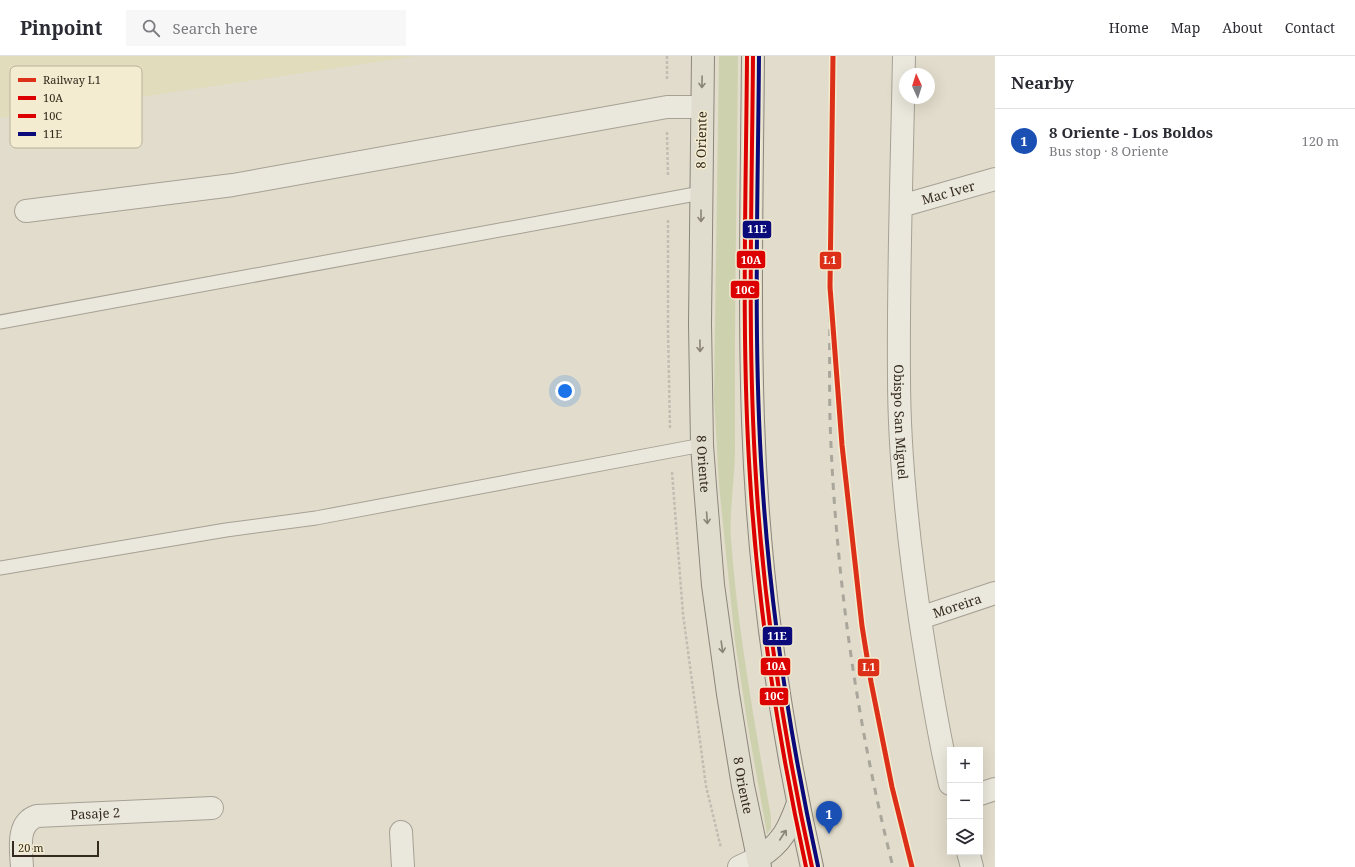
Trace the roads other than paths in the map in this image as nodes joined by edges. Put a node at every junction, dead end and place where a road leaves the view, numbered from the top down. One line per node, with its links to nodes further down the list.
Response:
1 (703, 56): 4 (main road, 8 Oriente, one-way to 4)
2 (754, 56): 17 (main road)
3 (904, 56): 7 (street, Obispo San Miguel)
4 (702, 107): 6 (main road, 8 Oriente); 8 (street)
5 (995, 179): 7 (street, Mac Iver)
6 (701, 193): 9 (lane); 10 (main road, 8 Oriente, one-way to 10)
7 (901, 206): 13 (street, Obispo San Miguel)
8 (26, 211)
9 (0, 322)
10 (702, 445): 11 (lane); 21 (main road, 8 Oriente, one-way to 21)
11 (0, 568)
12 (995, 593): 13 (street, Moreira)
13 (920, 618): 14 (street, Obispo San Miguel)
14 (950, 783)
15 (995, 789): 16 (street)
16 (983, 793)
17 (798, 803): 21 (main road, one-way to 17); 24 (main road)
18 (212, 808): 22 (street, Pasaje 2)
19 (402, 832): 23 (street)
20 (969, 855): 25 (street)
21 (752, 864)
22 (22, 867)
23 (403, 867)
24 (812, 867)
25 (972, 867)

